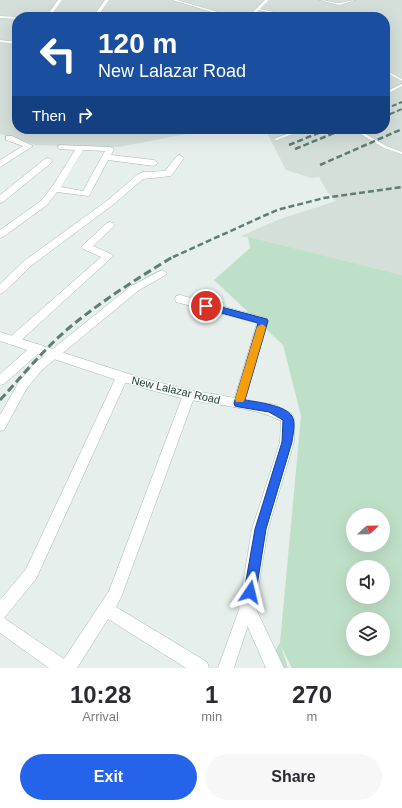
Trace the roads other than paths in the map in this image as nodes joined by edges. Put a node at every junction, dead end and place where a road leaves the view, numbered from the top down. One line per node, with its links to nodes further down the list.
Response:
1 (60, 0): 10 (lane)
2 (107, 0): 11 (lane)
3 (174, 0): 12 (lane)
4 (267, 0): 9 (lane)
5 (322, 0): 8 (lane)
6 (338, 0): 8 (lane)
7 (354, 0): 8 (lane)
8 (334, 3)
9 (258, 9): 13 (lane); 14 (lane)
10 (52, 12)
11 (99, 12)
12 (213, 12)
13 (255, 12)
14 (272, 12)
15 (0, 17): 16 (lane)
16 (12, 18)
17 (0, 41): 18 (lane)
18 (12, 42)
19 (390, 73): 20 (lane)
20 (402, 80)
21 (402, 85): 22 (lane)
22 (390, 91)
23 (290, 134): 26 (lane)
24 (363, 134): 29 (lane)
25 (9, 138): 34 (street)
26 (276, 139)
27 (62, 147): 28 (street)
28 (80, 148): 30 (street); 35 (street)
29 (402, 153)
30 (106, 156): 33 (street); 35 (street)
31 (180, 158): 40 (street)
32 (48, 161): 36 (street)
33 (154, 163)
34 (0, 164)
35 (55, 189): 38 (street)
36 (0, 200)
37 (110, 225): 43 (street)
38 (0, 235)
39 (162, 273): 45 (street)
40 (0, 290)
41 (180, 299): 49 (street)
42 (0, 336): 43 (street, New Lalazar Road)
43 (14, 340): 44 (street, New Lalazar Road)
44 (37, 348): 45 (street, New Lalazar Road); 47 (street)
45 (53, 353): 46 (street, New Lalazar Road); 50 (street)
46 (122, 377): 48 (street, New Lalazar Road); 53 (street)
47 (0, 381)
48 (190, 395): 49 (street, New Lalazar Road); 52 (street)
49 (239, 403): 51 (street, New Lalazar Road)
50 (0, 426)
51 (247, 607): 58 (street); 59 (street)
52 (106, 609): 56 (street); 57 (street)
53 (0, 612)
54 (0, 624): 55 (street)
55 (63, 668)
56 (68, 668)
57 (201, 668)
58 (226, 668)
59 (275, 668)

